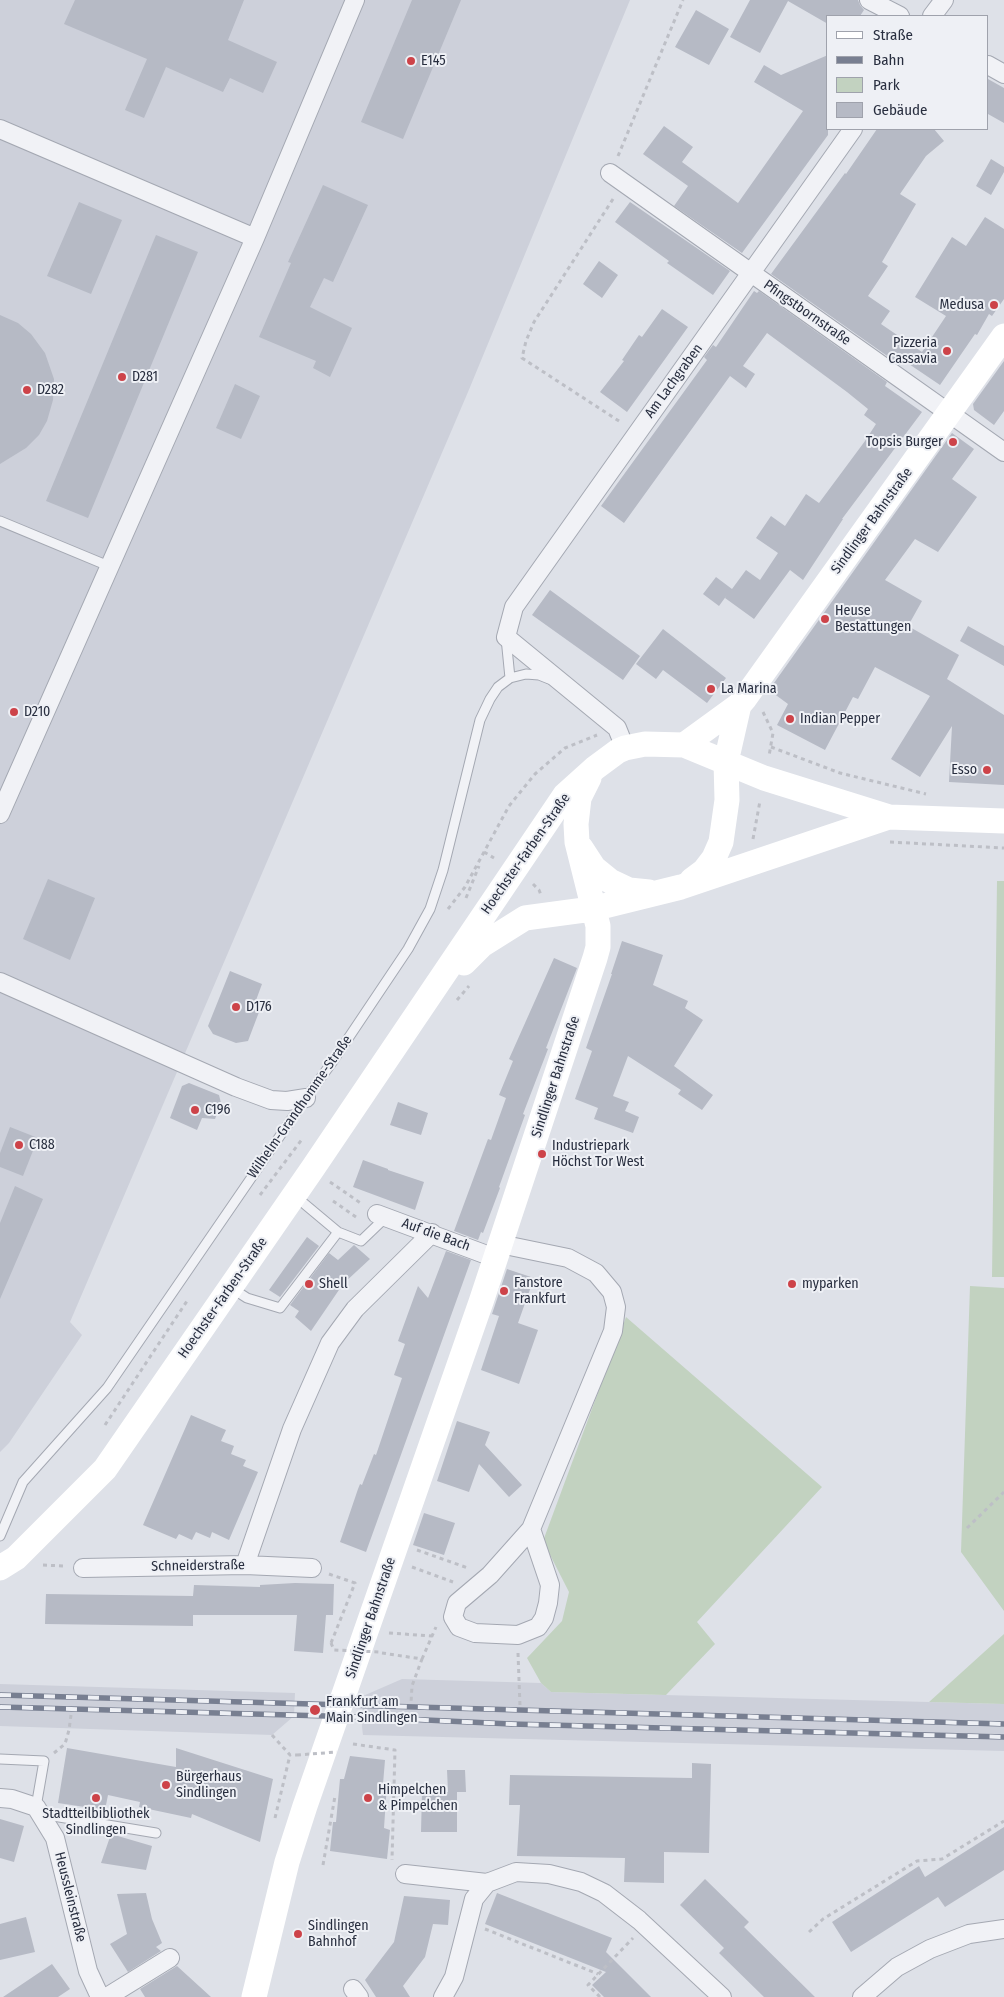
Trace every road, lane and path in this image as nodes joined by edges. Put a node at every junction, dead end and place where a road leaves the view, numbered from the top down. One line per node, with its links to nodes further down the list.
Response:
1 (355, 0): 12 (street)
2 (683, 0): 11 (path)
3 (869, 0): 5 (street)
4 (944, 0): 6 (street)
5 (898, 15)
6 (933, 15)
7 (989, 66): 8 (street)
8 (1004, 74)
9 (0, 129): 12 (street)
10 (851, 130): 13 (street, Am Lachgraben)
11 (617, 178): 13 (street, Pfingstbornstraße); 16 (path)
12 (254, 238): 19 (street)
13 (751, 274): 15 (street, Pfingstbornstraße); 20 (street, Am Lachgraben)
14 (1004, 336): 15 (main road, Sindlinger Bahnstraße)
15 (949, 413): 17 (street, Pfingstbornstraße); 23 (main road, Sindlinger Bahnstraße)
16 (610, 415)
17 (1004, 452)
18 (0, 521): 19 (lane)
19 (110, 567): 31 (street)
20 (506, 637): 21 (lane); 22 (street)
21 (510, 678): 22 (lane); 47 (lane, Wilhelm-Grandhomme-Straße)
22 (574, 692): 24 (street)
23 (739, 705): 25 (main road, Sindlinger Bahnstraße); 27 (main road, Sindlinger Bahnstraße)
24 (621, 738): 25 (main road, Hoechster-Farben-Straße); 28 (main road, Hoechster-Farben-Straße); 37 (path)
25 (677, 746): 27 (main road, Hoechster-Farben-Straße); 30 (main road)
26 (771, 747): 29 (path)
27 (726, 762): 30 (main road, Sindlinger Bahnstraße); 32 (main road, Hoechster-Farben-Straße)
28 (595, 768): 34 (main road); 38 (main road, Hoechster-Farben-Straße)
29 (929, 795)
30 (725, 812): 39 (main road)
31 (0, 814)
32 (890, 817): 33 (main road, Hoechster-Farben-Straße); 39 (main road, Hoechster-Farben-Straße)
33 (1004, 821)
34 (577, 842): 40 (main road); 43 (main road, Sindlinger Bahnstraße)
35 (882, 842): 36 (path)
36 (1004, 848)
37 (484, 852): 41 (path); 42 (path)
38 (514, 871): 44 (path); 46 (main road, Hoechster-Farben-Straße)
39 (681, 887): 40 (main road, Hoechster-Farben-Straße)
40 (656, 893): 43 (main road, Hoechster-Farben-Straße)
41 (463, 904)
42 (450, 905)
43 (592, 909): 44 (main road, Hoechster-Farben-Straße); 57 (main road, Sindlinger Bahnstraße)
44 (545, 914): 46 (main road, Hoechster-Farben-Straße)
45 (0, 982): 47 (street)
46 (422, 1006): 49 (main road, Hoechster-Farben-Straße)
47 (306, 1098): 64 (lane, Wilhelm-Grandhomme-Straße)
48 (304, 1137): 51 (path)
49 (313, 1168): 50 (main road, Hoechster-Farben-Straße); 53 (path)
50 (294, 1195): 55 (lane); 58 (main road, Hoechster-Farben-Straße)
51 (255, 1201)
52 (334, 1201): 54 (path)
53 (381, 1216): 55 (lane); 56 (street, Auf die Bach)
54 (356, 1217)
55 (338, 1232): 58 (lane)
56 (432, 1233): 57 (street, Auf die Bach); 67 (street)
57 (498, 1251): 63 (street); 101 (main road, Sindlinger Bahnstraße)
58 (231, 1287): 68 (main road, Hoechster-Farben-Straße)
59 (189, 1299): 60 (path)
60 (103, 1428)
61 (1004, 1492): 62 (path)
62 (967, 1528)
63 (531, 1529): 71 (street); 73 (street)
64 (0, 1536)
65 (37, 1564): 69 (path)
66 (404, 1564): 71 (path)
67 (245, 1565): 69 (street, Schneiderstraße); 70 (street, Schneiderstraße)
68 (0, 1568)
69 (83, 1568)
70 (312, 1568): 75 (path, bridge)
71 (473, 1590): 73 (street)
72 (381, 1632): 74 (path)
73 (518, 1635): 76 (path)
74 (432, 1636)
75 (411, 1703)
76 (520, 1706)
77 (71, 1715): 79 (path)
78 (272, 1735): 82 (path)
79 (65, 1744)
80 (353, 1744): 91 (path)
81 (340, 1752): 82 (path, bridge)
82 (290, 1755): 87 (path)
83 (0, 1760): 86 (lane)
84 (336, 1790): 90 (path)
85 (0, 1798): 86 (street)
86 (38, 1810): 89 (lane); 99 (street, Heussleinstraße)
87 (275, 1819)
88 (1004, 1821): 96 (path)
89 (156, 1833)
90 (323, 1865)
91 (398, 1868): 92 (street)
92 (488, 1883): 93 (street); 94 (street)
93 (469, 1923): 98 (path); 102 (street)
94 (645, 1925): 98 (path); 104 (street)
95 (1004, 1929): 105 (street)
96 (809, 1932)
97 (170, 1958): 100 (street)
98 (598, 1974): 103 (path)
99 (100, 1997)
100 (106, 1997)
101 (254, 1997)
102 (443, 1997)
103 (600, 1997)
104 (722, 1997)
105 (862, 1997)

